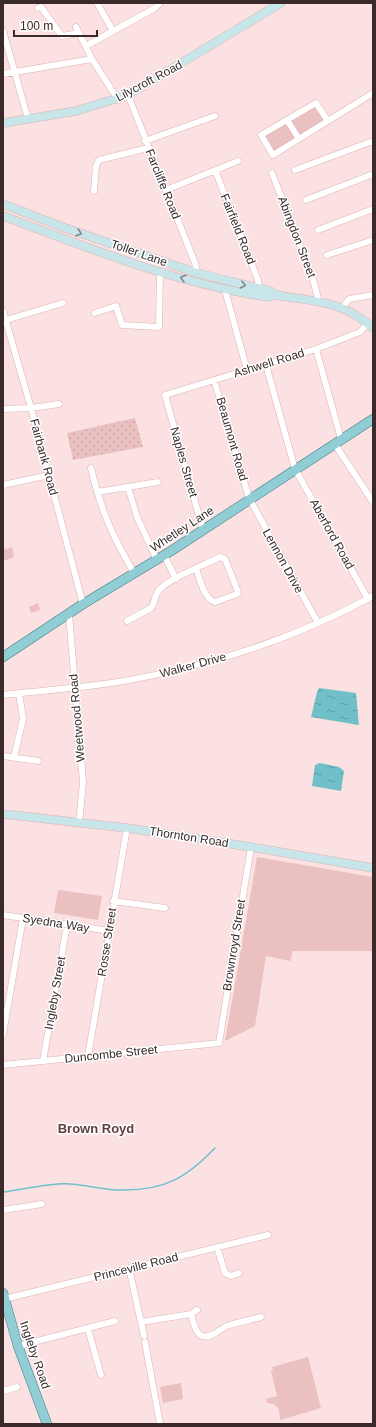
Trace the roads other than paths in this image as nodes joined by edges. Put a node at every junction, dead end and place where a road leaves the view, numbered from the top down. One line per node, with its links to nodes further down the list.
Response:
1 (97, 3): 7 (street)
2 (160, 3): 7 (street)
3 (281, 3): 14 (main road, Lilycroft Road)
4 (38, 8): 8 (street)
5 (76, 27): 8 (street)
6 (3, 31): 11 (street)
7 (113, 31): 9 (street)
8 (79, 34): 9 (street)
9 (86, 46): 10 (street)
10 (92, 59): 11 (street); 15 (street)
11 (14, 72): 12 (street); 17 (street)
12 (3, 74)
13 (373, 93): 19 (street)
14 (128, 95): 15 (main road, Lilycroft Road); 22 (street, Farcliffe Road)
15 (118, 100): 17 (main road, Lilycroft Road)
16 (215, 116): 22 (street)
17 (28, 119): 20 (main road, Lilycroft Road)
18 (287, 120): 19 (street); 21 (street); 21 (street)
19 (328, 121): 21 (street)
20 (3, 123)
21 (299, 139)
22 (146, 141): 24 (street, Farcliffe Road)
23 (373, 141): 27 (street)
24 (148, 148): 30 (street); 31 (street, Farcliffe Road)
25 (238, 161): 26 (street)
26 (215, 170): 31 (street); 47 (street, Fairfield Road)
27 (295, 170)
28 (272, 173): 49 (street, Abingdon Street)
29 (373, 174): 32 (street)
30 (94, 190)
31 (166, 190): 44 (street, Farcliffe Road)
32 (306, 200)
33 (3, 204): 35 (main road, Toller Lane)
34 (373, 209): 39 (street)
35 (27, 214): 37 (main road); 38 (main road, Toller Lane)
36 (3, 216): 37 (main road, Toller Lane)
37 (24, 224): 40 (main road, Toller Lane)
38 (64, 228): 40 (main road); 44 (main road, Toller Lane, one-way to 44)
39 (318, 230)
40 (61, 238): 43 (main road, Toller Lane)
41 (373, 240): 42 (street)
42 (327, 255)
43 (160, 271): 45 (main road, Toller Lane, one-way to 43); 53 (street)
44 (197, 273): 45 (main road); 46 (main road, Toller Lane)
45 (197, 282): 46 (main road, Toller Lane)
46 (226, 286): 47 (main road, Toller Lane); 58 (street)
47 (259, 292): 49 (main road, Toller Lane)
48 (373, 295): 51 (street)
49 (319, 302): 51 (main road, Toller Lane)
50 (64, 303): 54 (street)
51 (343, 307): 55 (main road, Toller Lane)
52 (3, 311): 54 (street, Fairbank Road)
53 (95, 313)
54 (6, 320): 62 (street, Fairbank Road)
55 (371, 326): 56 (street, Ashwell Road)
56 (316, 349): 57 (street, Ashwell Road); 65 (street)
57 (266, 365): 58 (street, Ashwell Road); 67 (street, Aberford Road)
58 (247, 370): 59 (street, Ashwell Road)
59 (214, 380): 60 (street, Ashwell Road); 73 (street, Beaumont Road)
60 (165, 394): 75 (street, Naples Street)
61 (59, 404): 62 (street)
62 (31, 408): 63 (street); 68 (street, Fairbank Road)
63 (3, 409)
64 (373, 419): 65 (main road, Whetley Lane)
65 (338, 441): 67 (main road, Whetley Lane); 74 (street)
66 (91, 468): 72 (street)
67 (295, 469): 73 (main road, Whetley Lane); 80 (street, Aberford Road)
68 (49, 475): 70 (street); 81 (street, Fairbank Road)
69 (158, 482): 71 (street)
70 (3, 485)
71 (128, 487): 72 (street); 76 (street)
72 (97, 492): 78 (street)
73 (249, 498): 75 (main road, Whetley Lane); 84 (street, Lennon Drive)
74 (373, 502)
75 (203, 530): 76 (main road, Whetley Lane)
76 (161, 558): 78 (main road, Whetley Lane); 79 (street)
77 (196, 569): 77 (street); 79 (street)
78 (134, 573): 81 (main road, Whetley Lane)
79 (176, 578): 83 (street)
80 (370, 598): 84 (street, Walker Drive)
81 (83, 604): 82 (main road, Whetley Lane)
82 (69, 614): 85 (main road, Whetley Lane); 86 (street, Weetwood Road)
83 (126, 621)
84 (318, 623): 86 (street, Walker Drive)
85 (3, 656)
86 (74, 686): 87 (street, Walker Drive); 93 (street, Weetwood Road)
87 (20, 693): 88 (street, Walker Drive); 90 (street)
88 (3, 695)
89 (3, 756): 90 (street)
90 (14, 757): 91 (street)
91 (38, 761)
92 (3, 814): 93 (main road, Thornton Road)
93 (79, 823): 94 (main road, Thornton Road)
94 (127, 828): 95 (main road, Thornton Road); 97 (street, Rosse Street)
95 (251, 847): 96 (main road, Thornton Road); 104 (street, Brownroyd Street)
96 (373, 868)
97 (113, 901): 98 (street); 102 (street, Rosse Street)
98 (165, 908)
99 (3, 915): 100 (street, Syedna Way)
100 (23, 918): 101 (street, Syedna Way); 103 (street)
101 (67, 925): 102 (street, Syedna Way); 106 (street, Ingleby Street)
102 (110, 931): 105 (street, Rosse Street)
103 (3, 1034)
104 (219, 1043): 105 (street, Duncombe Street)
105 (88, 1056): 106 (street, Duncombe Street)
106 (43, 1061): 107 (street, Duncombe Street)
107 (3, 1065)
108 (42, 1204): 109 (street)
109 (3, 1210)
110 (268, 1235): 111 (street, Princeville Road)
111 (217, 1247): 112 (street, Princeville Road); 113 (street)
112 (129, 1268): 114 (street, Princeville Road); 119 (street)
113 (239, 1273)
114 (4, 1296): 121 (main road, Ingleby Road)
115 (197, 1310): 116 (street)
116 (191, 1314): 117 (street); 119 (street)
117 (262, 1317)
118 (115, 1321): 120 (street)
119 (141, 1322): 126 (street)
120 (88, 1329): 121 (street); 122 (street)
121 (18, 1346): 125 (main road, Ingleby Road)
122 (101, 1375)
123 (17, 1387): 124 (street)
124 (3, 1391)
125 (47, 1424)
126 (160, 1424)

